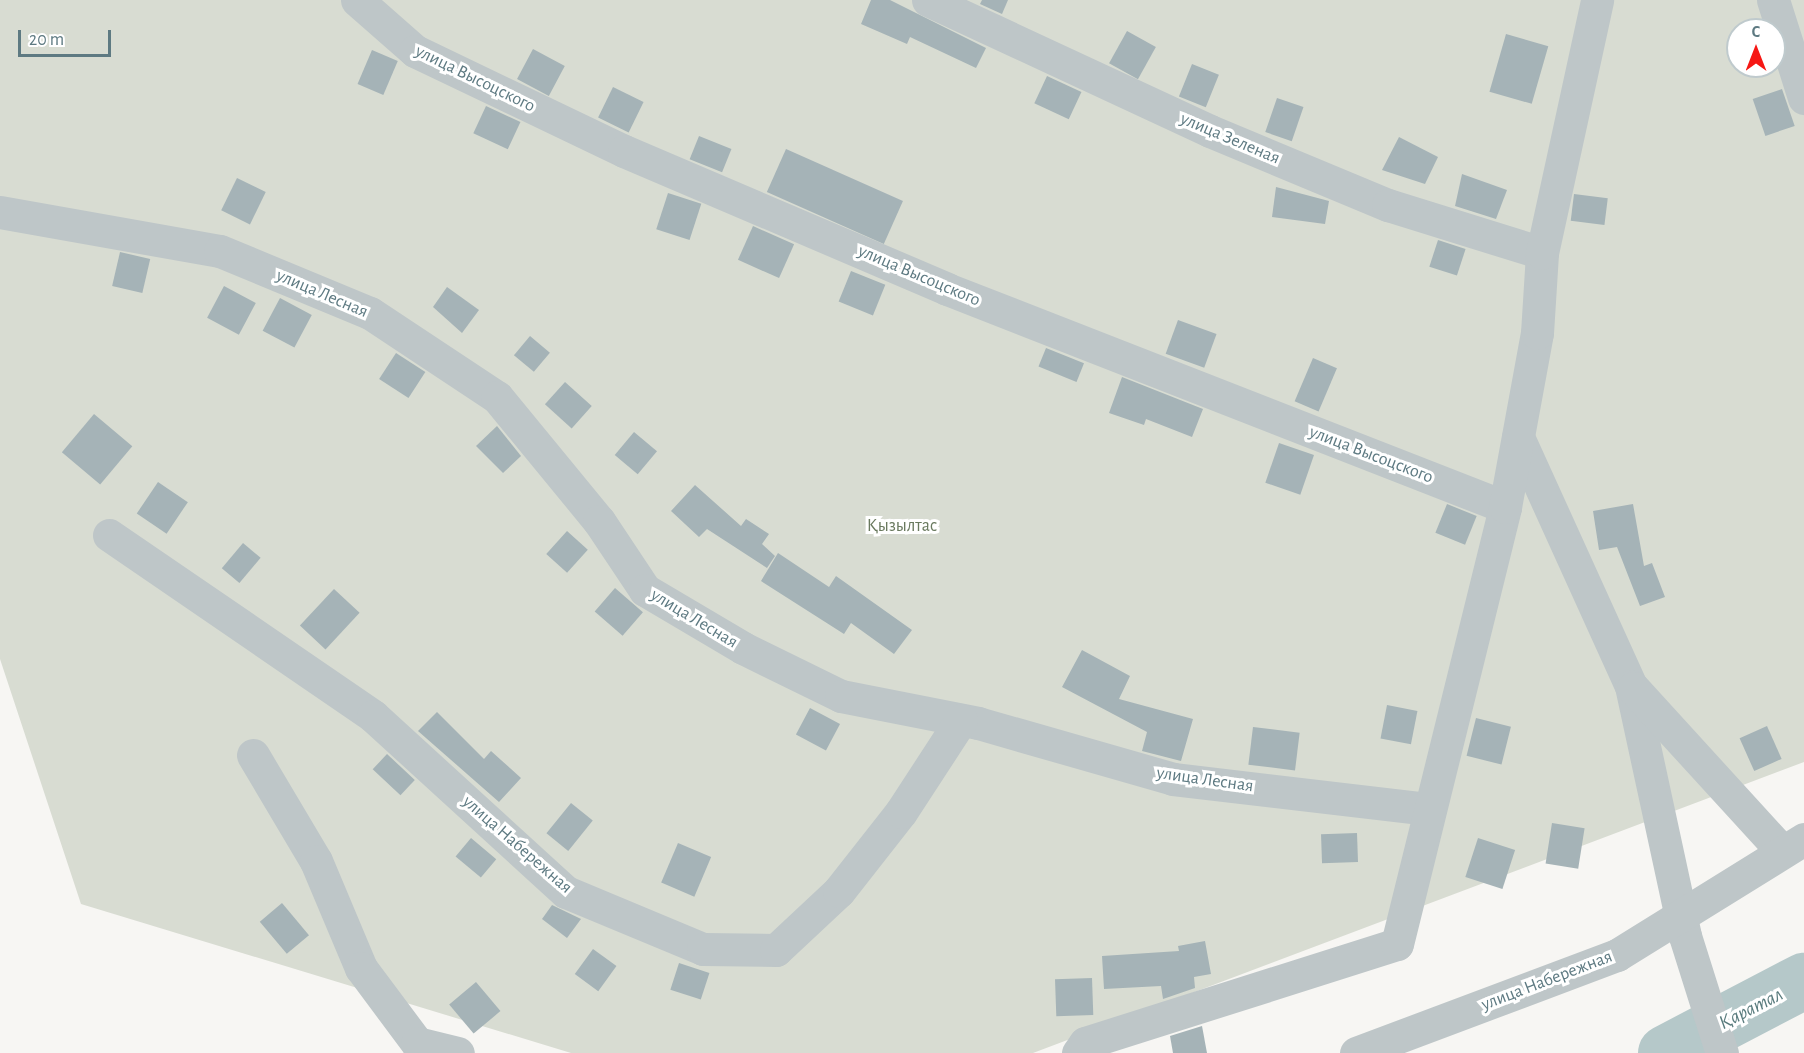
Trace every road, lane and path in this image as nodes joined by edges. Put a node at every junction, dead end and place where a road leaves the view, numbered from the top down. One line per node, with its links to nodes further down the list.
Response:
1 (357, 0): 9 (street, улица Высоцского)
2 (928, 0): 7 (street, улица Зеленая)
3 (1597, 0): 7 (street)
4 (1773, 0): 5 (street)
5 (1804, 98)
6 (0, 212): 12 (street, улица Лесная)
7 (1542, 253): 8 (street)
8 (1518, 437): 9 (street); 11 (street)
9 (1505, 507): 14 (street)
10 (109, 535): 12 (street, улица Набережная)
11 (1631, 686): 15 (street); 16 (street)
12 (960, 720): 14 (street, улица Лесная)
13 (253, 755): 17 (street)
14 (1429, 809): 18 (street)
15 (1792, 845): 16 (street, улица Набережная)
16 (1683, 926): 19 (street, улица Набережная); 20 (street)
17 (458, 1053)
18 (1078, 1053)
19 (1356, 1053)
20 (1722, 1053)

